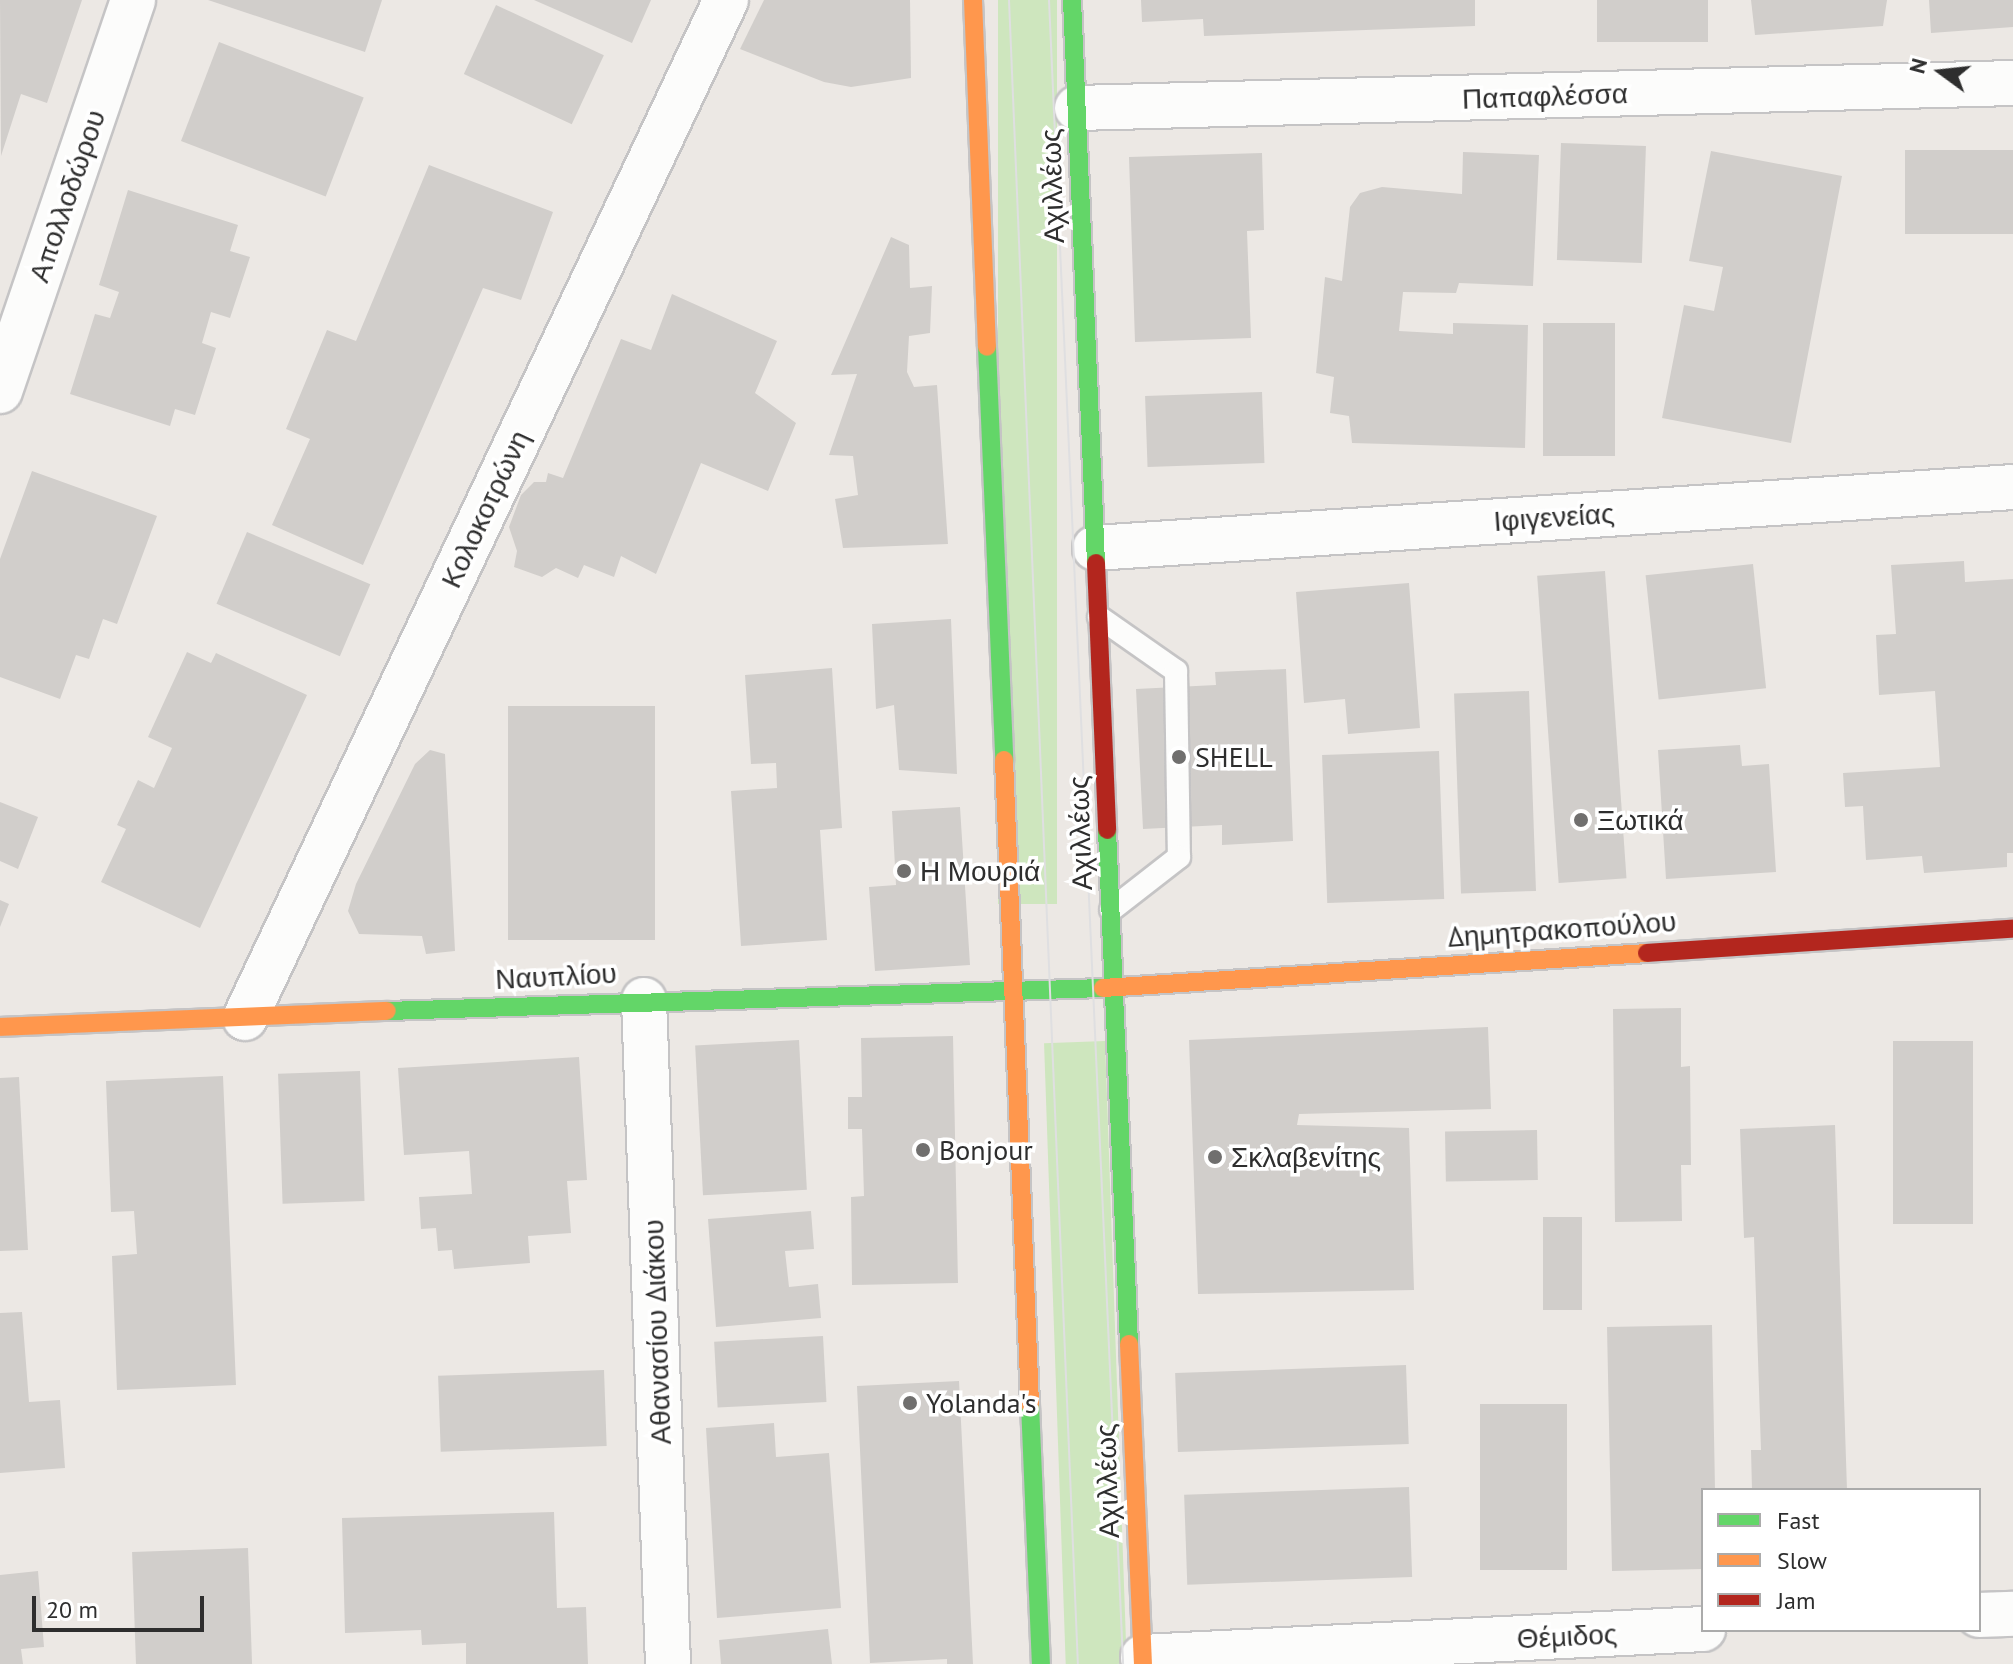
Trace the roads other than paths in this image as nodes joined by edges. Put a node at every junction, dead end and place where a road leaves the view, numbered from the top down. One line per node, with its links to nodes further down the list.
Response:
1 (133, 0): 7 (street, Απολλοδώρου)
2 (726, 0): 16 (street, Κολοκοτρώνη)
3 (973, 0): 14 (main road)
4 (1072, 0): 6 (main road, Αχιλλέως)
5 (2013, 83): 6 (street, Παπαφλέσσα)
6 (1077, 108): 9 (main road, Αχιλλέως)
7 (0, 391)
8 (2013, 487): 9 (street, Ιφιγενείας)
9 (1095, 548): 10 (main road, Αχιλλέως)
10 (1098, 617): 11 (main road, Αχιλλέως); 11 (lane)
11 (1111, 910): 13 (main road, Αχιλλέως)
12 (2013, 929): 13 (main road, Δημητρακοπούλου)
13 (1114, 985): 14 (main road, Ναυπλίου); 21 (main road, Αχιλλέως)
14 (1014, 992): 15 (main road, Ναυπλίου); 23 (main road)
15 (644, 1000): 16 (main road, Ναυπλίου); 22 (street, Αθανασίου Διάκου)
16 (245, 1018): 17 (main road, Ναυπλίου)
17 (0, 1027)
18 (2013, 1614): 19 (street)
19 (1981, 1615)
20 (1701, 1629): 21 (street, Θέμιδος)
21 (1143, 1661)
22 (668, 1664)
23 (1041, 1664)

